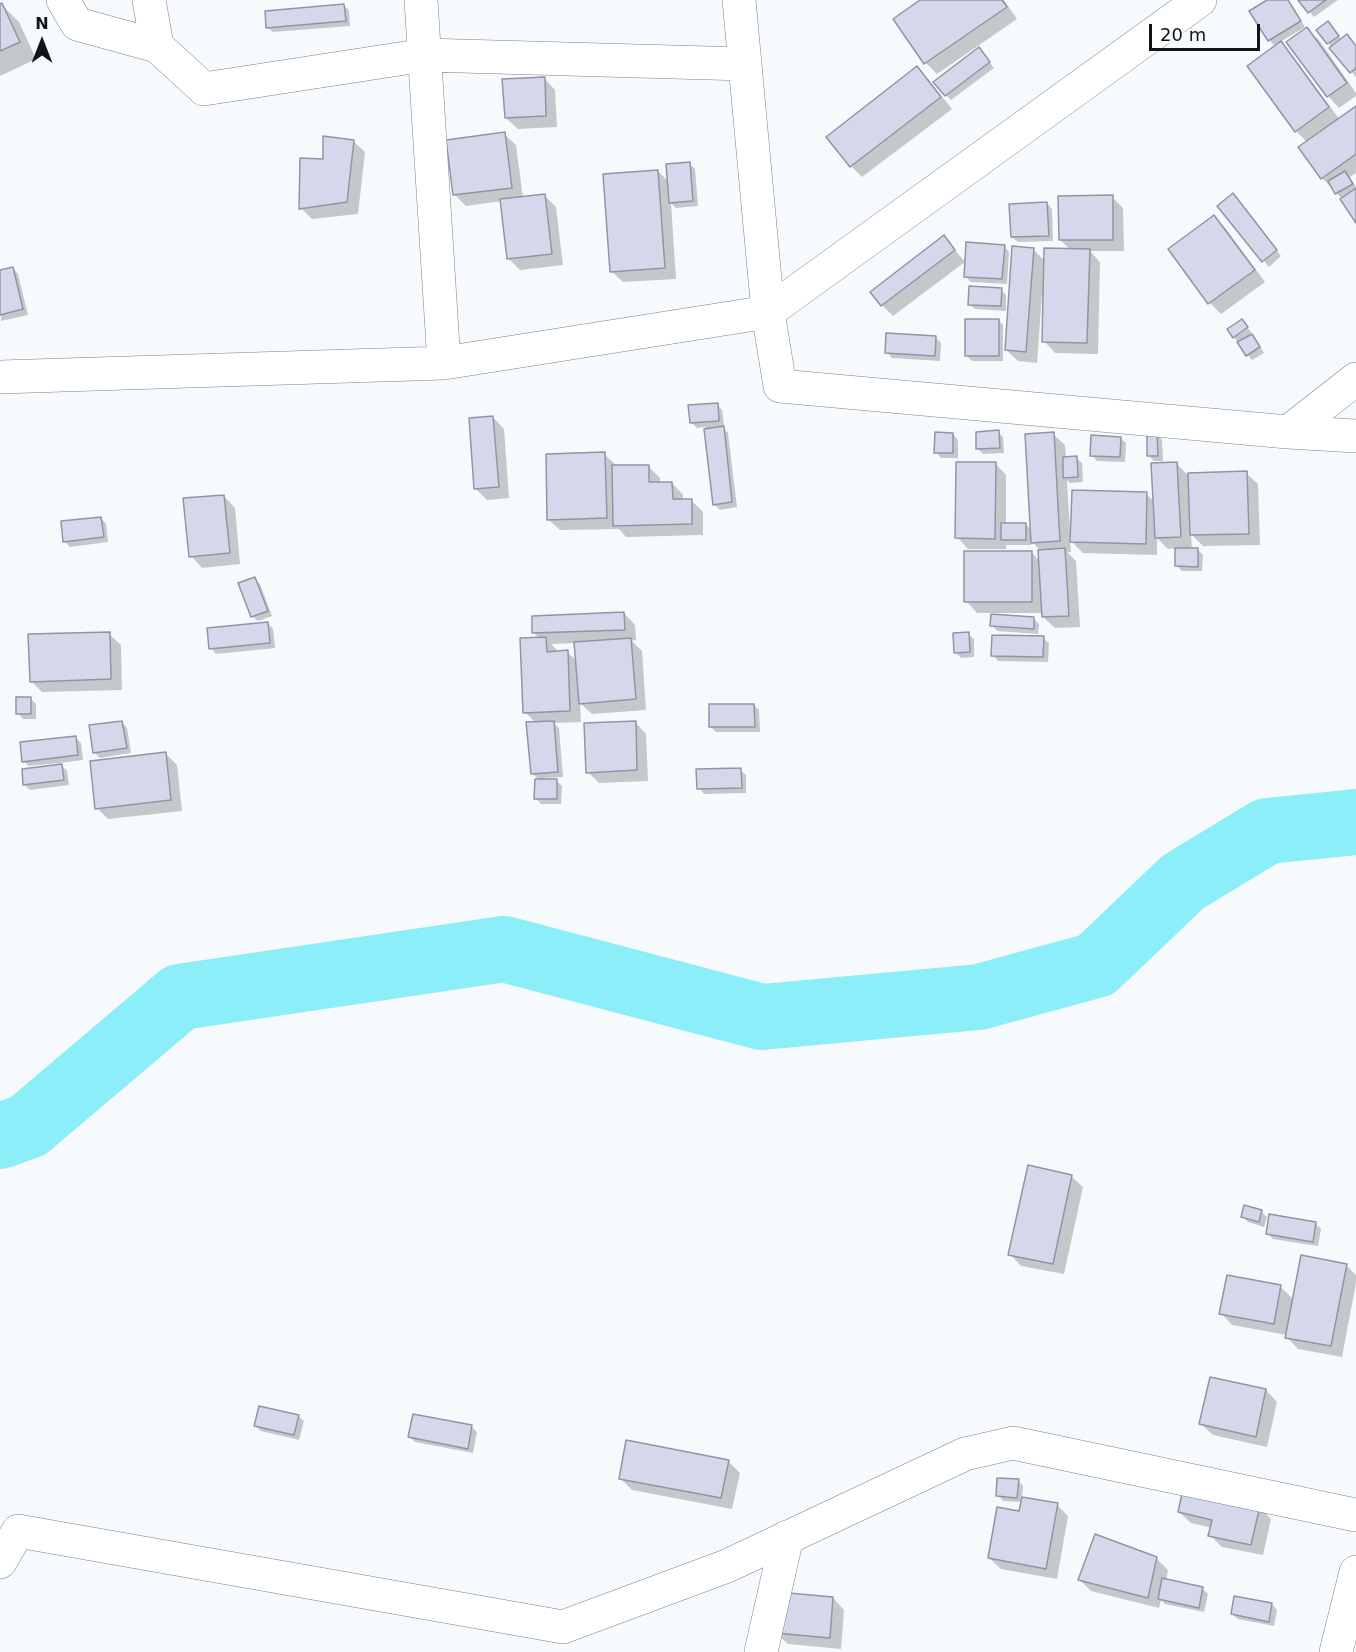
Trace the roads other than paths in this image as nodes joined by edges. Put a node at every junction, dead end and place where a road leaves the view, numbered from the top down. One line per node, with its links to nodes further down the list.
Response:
1 (63, 0): 6 (street)
2 (149, 0): 6 (street)
3 (421, 0): 7 (street)
4 (1200, 0): 9 (street)
5 (744, 3): 8 (street)
6 (157, 46): 7 (street)
7 (424, 55): 8 (street); 10 (street)
8 (745, 64): 9 (street)
9 (768, 312): 10 (street); 13 (street)
10 (444, 363): 11 (street)
11 (0, 377)
12 (1356, 379): 13 (street)
13 (1288, 432): 14 (street)
14 (1356, 436)
15 (1356, 1515): 16 (street)
16 (787, 1538): 17 (street); 19 (street)
17 (0, 1562)
18 (1356, 1572): 20 (street)
19 (761, 1652)
20 (1336, 1652)

